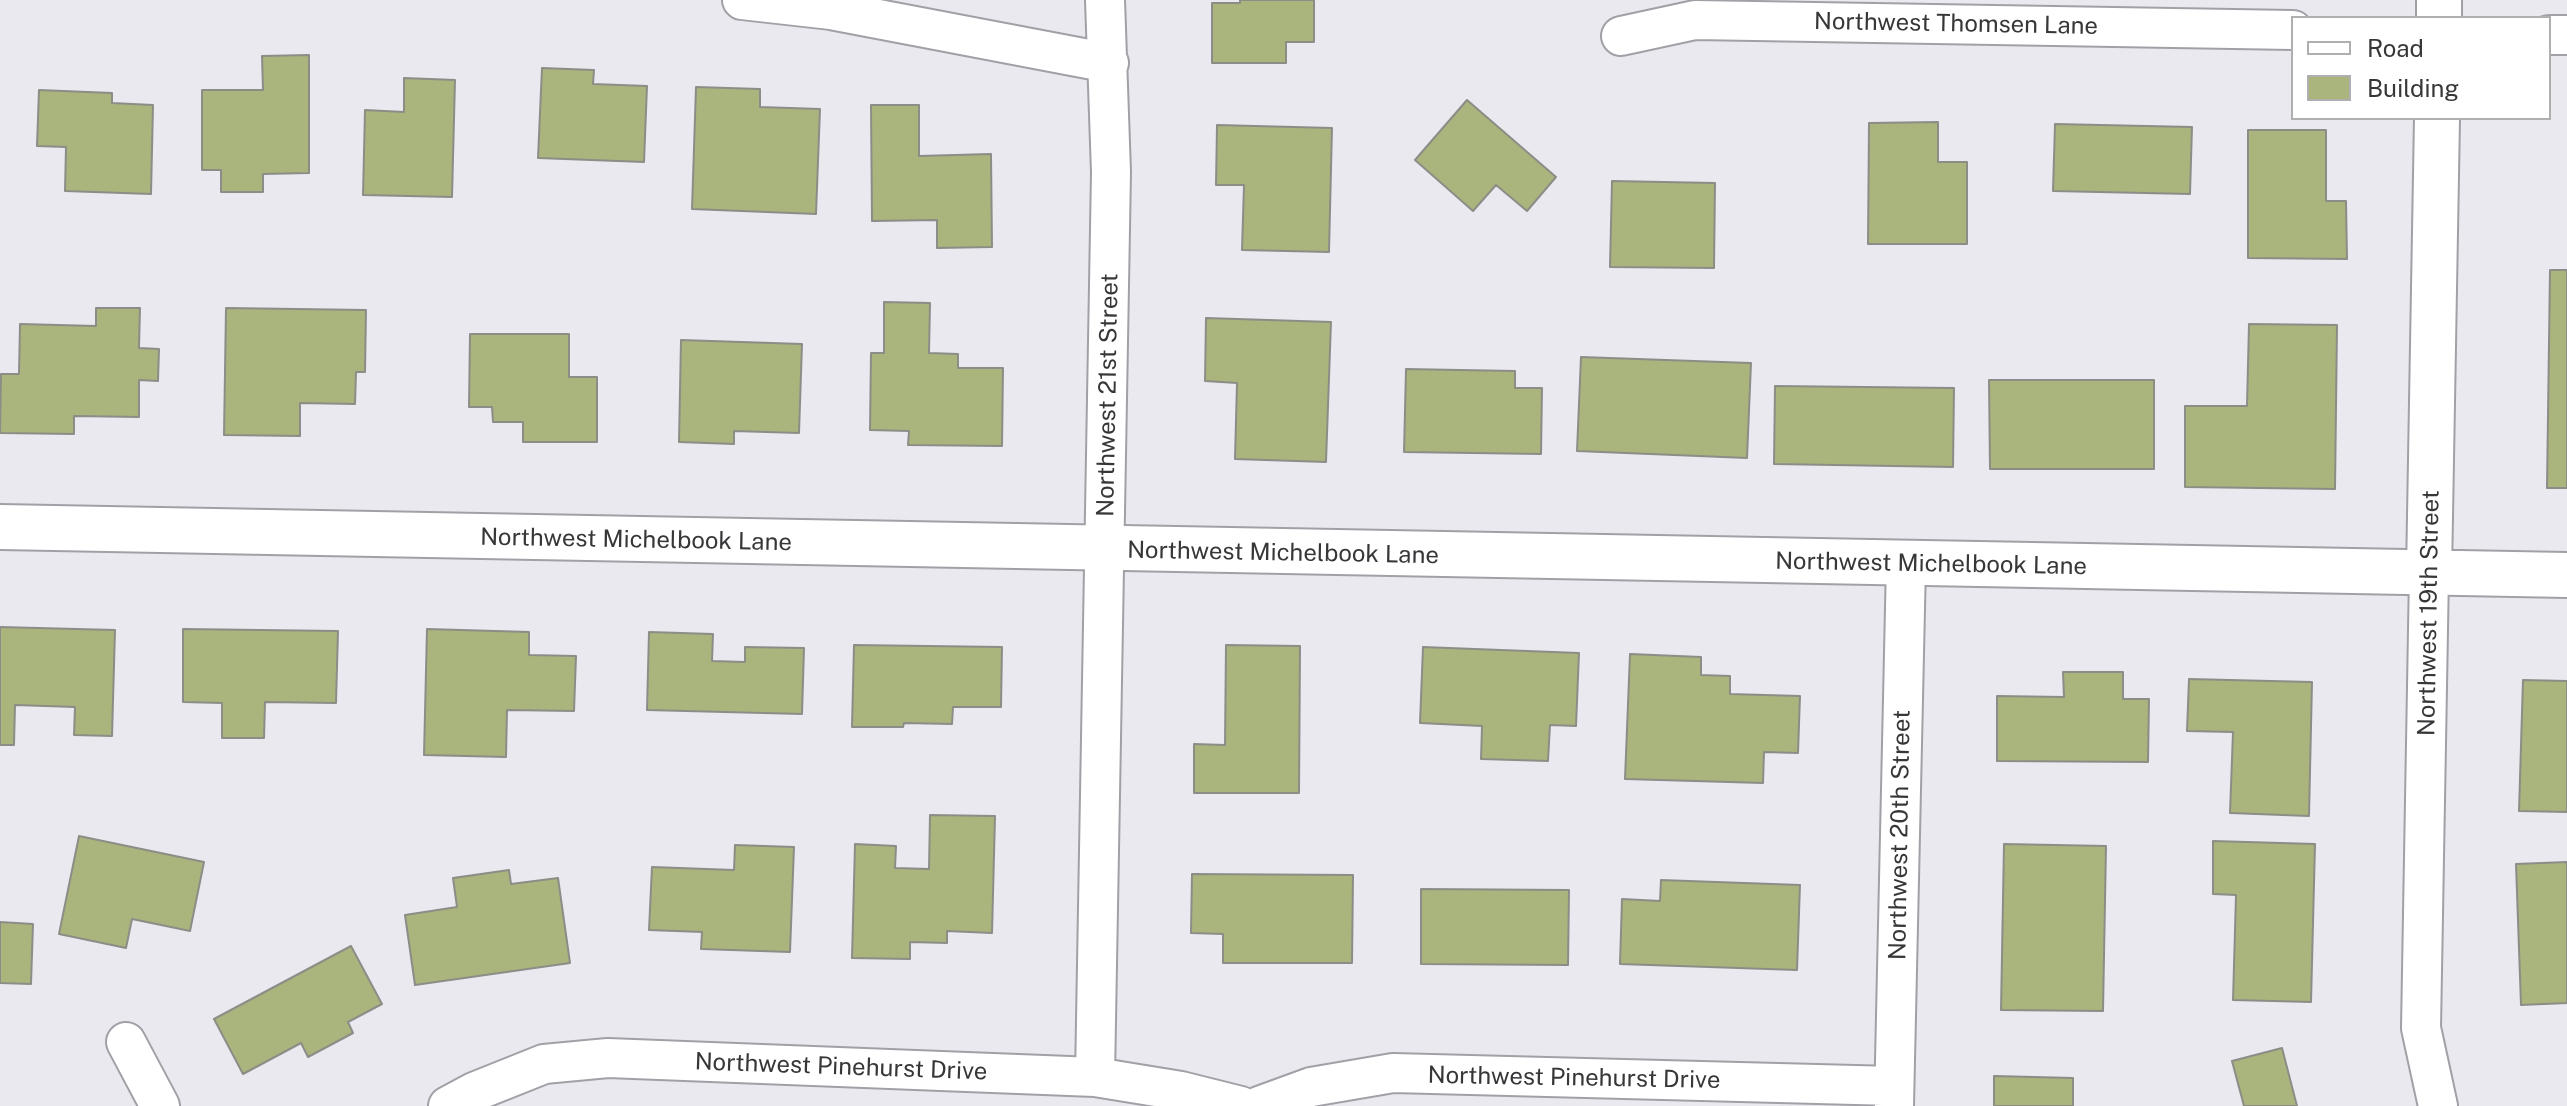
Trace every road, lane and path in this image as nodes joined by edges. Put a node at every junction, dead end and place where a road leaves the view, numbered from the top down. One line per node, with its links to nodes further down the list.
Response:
1 (742, 0): 5 (street)
2 (1105, 0): 5 (street, Northwest 21st Street)
3 (2291, 30): 4 (street, Northwest Thomsen Lane)
4 (1621, 36)
5 (1109, 63): 8 (street, Northwest 21st Street)
6 (2437, 120): 10 (street, Northwest 19th Street)
7 (0, 527): 8 (street, Northwest Michelbook Lane)
8 (1105, 550): 9 (street, Northwest Michelbook Lane); 13 (street, Northwest 21st Street)
9 (1906, 563): 10 (street, Northwest Michelbook Lane); 14 (street, Northwest 20th Street)
10 (2429, 573): 11 (street, Northwest Michelbook Lane); 19 (street, Northwest 19th Street)
11 (2567, 575)
12 (126, 1042): 15 (street)
13 (1095, 1077): 16 (street, Northwest Pinehurst Drive); 17 (street, Northwest Pinehurst Drive)
14 (1894, 1096): 18 (street, Northwest Pinehurst Drive)
15 (160, 1106)
16 (448, 1106)
17 (1241, 1106)
18 (1259, 1106)
19 (2438, 1106)

